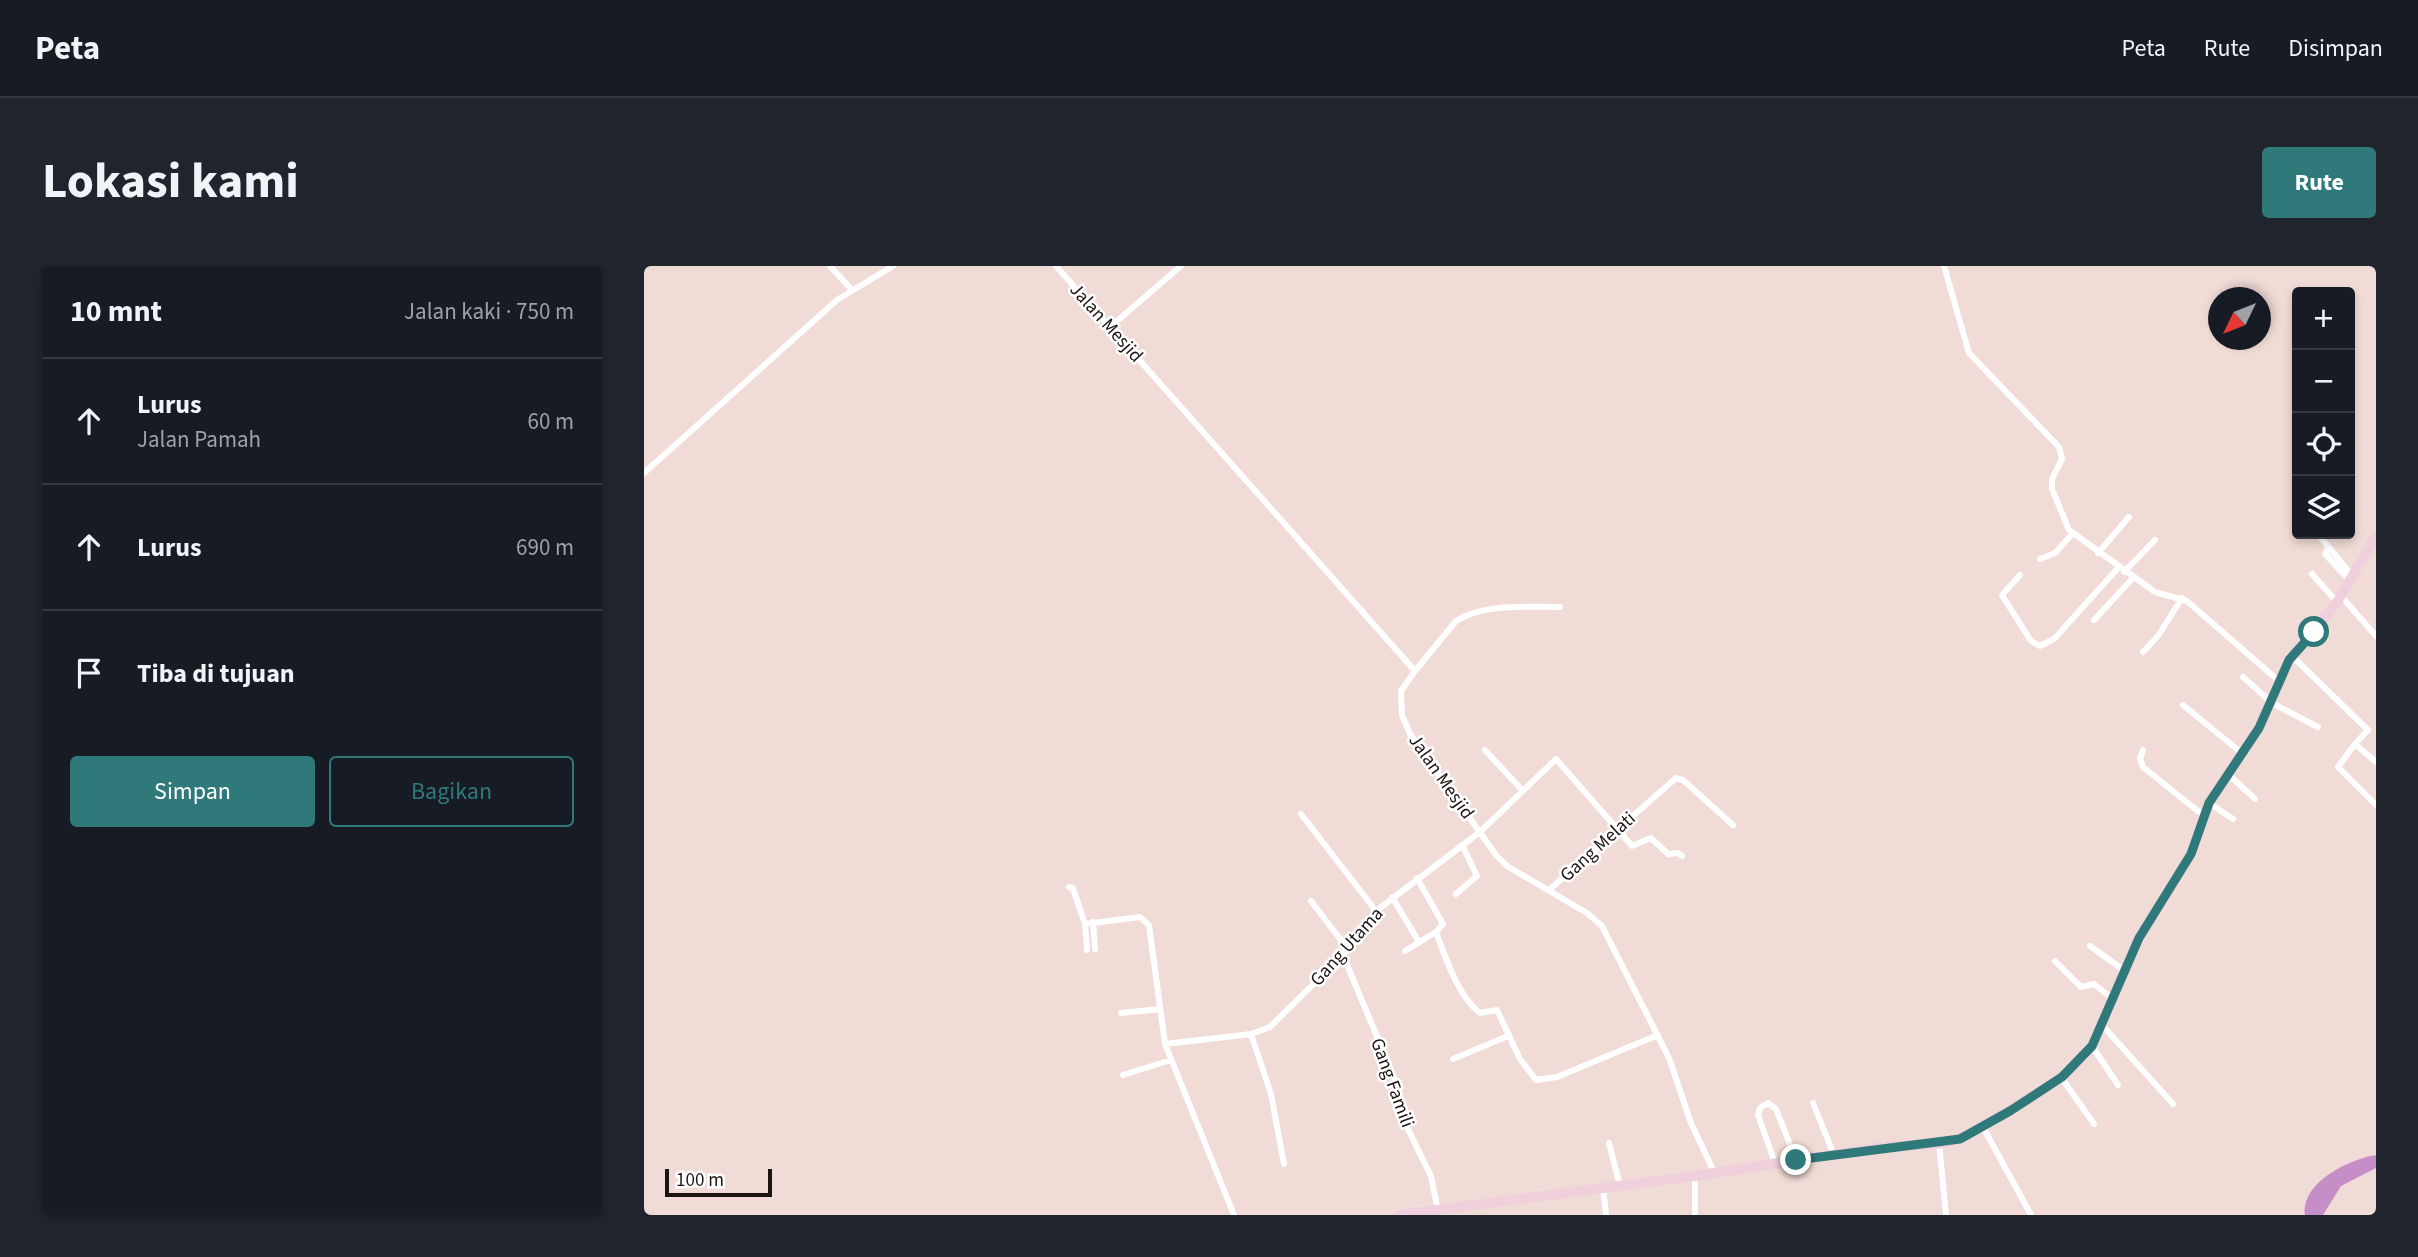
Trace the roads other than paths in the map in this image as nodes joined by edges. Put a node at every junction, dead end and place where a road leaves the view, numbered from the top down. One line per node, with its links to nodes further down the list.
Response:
1 (830, 266): 6 (street)
2 (893, 266): 6 (street)
3 (1056, 266): 7 (street, Jalan Mesjid)
4 (1181, 266): 7 (street)
5 (1944, 266): 10 (street)
6 (852, 290): 8 (street)
7 (1110, 327): 28 (street, Jalan Mesjid)
8 (644, 473)
9 (2129, 517): 14 (street)
10 (2073, 533): 14 (street); 15 (street)
11 (2376, 536): 20 (street)
12 (2322, 539): 20 (street)
13 (2155, 540): 16 (street)
14 (2098, 553): 16 (street)
15 (2040, 559)
16 (2121, 570): 18 (street); 19 (street)
17 (2312, 574): 22 (street)
18 (2020, 575)
19 (2133, 578): 21 (street); 24 (street)
20 (2352, 579): 22 (street)
21 (2182, 598): 26 (street); 30 (street)
22 (2339, 599): 25 (street); 27 (street)
23 (1560, 607): 28 (street)
24 (2094, 620)
25 (2375, 636)
26 (2143, 652)
27 (2292, 656): 30 (street); 35 (street)
28 (1415, 671): 51 (street, Jalan Mesjid)
29 (2242, 677): 31 (street)
30 (2280, 682): 31 (street)
31 (2272, 703): 34 (street); 39 (street)
32 (2183, 705): 39 (street)
33 (2374, 724): 35 (street)
34 (2318, 727)
35 (2368, 730): 36 (street)
36 (2356, 744): 40 (street); 45 (street)
37 (1485, 750): 42 (street)
38 (2143, 750): 47 (street)
39 (2243, 754): 41 (street)
40 (2376, 762)
41 (2227, 774): 43 (street); 44 (street)
42 (1522, 790): 50 (street, Gang Utama); 51 (street, Gang Utama)
43 (2255, 799)
44 (2209, 803): 47 (street); 48 (street)
45 (2376, 805)
46 (1301, 814): 60 (street)
47 (2204, 816): 69 (street)
48 (2233, 819)
49 (1732, 825): 50 (street, Gang Melati)
50 (1617, 830): 53 (street); 56 (street, Gang Melati)
51 (1480, 832): 52 (street, Gang Utama); 56 (street, Jalan Mesjid)
52 (1462, 845): 54 (street, Gang Utama); 57 (street)
53 (1682, 856)
54 (1416, 878): 58 (street, Gang Utama); 62 (street)
55 (1069, 887): 61 (street)
56 (1549, 890): 75 (street, Jalan Mesjid)
57 (1456, 894)
58 (1392, 897): 60 (street, Gang Utama); 63 (street)
59 (1311, 901): 67 (street, Gang Famili)
60 (1376, 911): 67 (street, Gang Utama)
61 (1089, 923): 65 (street); 71 (street)
62 (1436, 932): 63 (street); 76 (street)
63 (1419, 942): 66 (street)
64 (2090, 946): 69 (street)
65 (1091, 949)
66 (1405, 951)
67 (1345, 952): 74 (street, Gang Utama); 98 (street, Gang Famili)
68 (2055, 961): 70 (street)
69 (2125, 971): 70 (street)
70 (2112, 999): 73 (street)
71 (1160, 1009): 72 (street); 77 (street)
72 (1121, 1013)
73 (2102, 1025): 78 (street); 85 (street)
74 (1251, 1034): 77 (street, Gang Utama); 93 (street)
75 (1658, 1035): 76 (street); 94 (street, Jalan Mesjid)
76 (1508, 1036): 79 (street)
77 (1165, 1044): 80 (street)
78 (2092, 1046): 82 (street); 83 (street)
79 (1453, 1059)
80 (1171, 1060): 81 (street); 99 (street)
81 (1123, 1075)
82 (2062, 1077): 86 (street); 87 (street)
83 (2118, 1085)
84 (1813, 1103): 90 (street)
85 (2173, 1104)
86 (2094, 1124)
87 (1983, 1127): 89 (street); 104 (street)
88 (1609, 1143): 96 (street)
89 (1940, 1143): 90 (street); 103 (street)
90 (1834, 1155): 91 (street)
91 (1796, 1160): 92 (street); 92 (street)
92 (1775, 1163): 94 (street)
93 (1284, 1164)
94 (1715, 1174): 95 (street)
95 (1695, 1177): 96 (street); 102 (street)
96 (1620, 1186): 97 (street)
97 (1603, 1188): 98 (street); 101 (street)
98 (1442, 1212): 100 (street)
99 (1234, 1215)
100 (1399, 1215)
101 (1606, 1215)
102 (1695, 1215)
103 (1946, 1215)
104 (2031, 1215)

